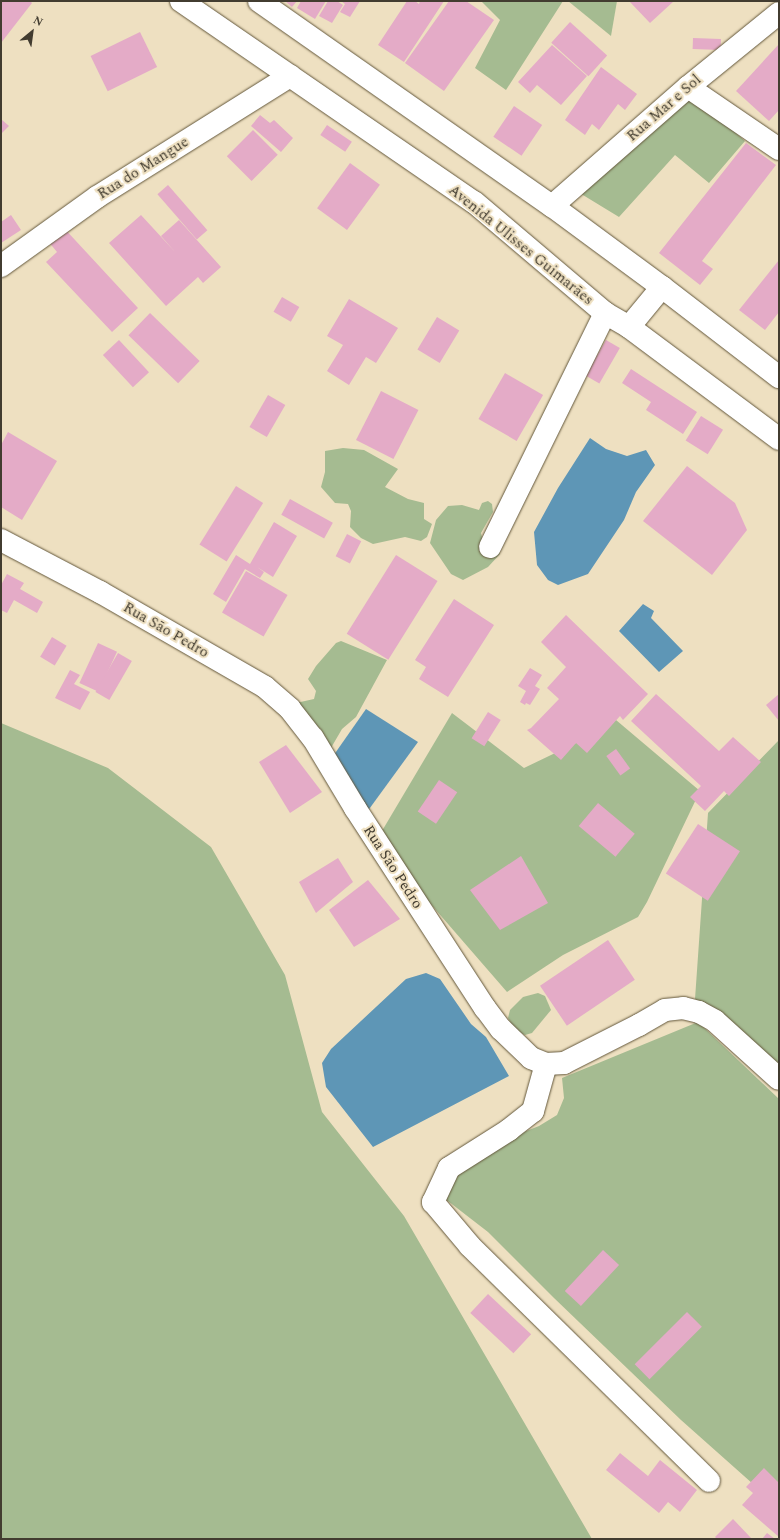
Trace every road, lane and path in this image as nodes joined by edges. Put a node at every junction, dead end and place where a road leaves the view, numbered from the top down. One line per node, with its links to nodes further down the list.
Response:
1 (181, 1): 4 (street, Avenida Ulisses Guimarães)
2 (258, 1): 7 (street)
3 (779, 13): 5 (street, Rua Mar e Sol)
4 (290, 76): 8 (street, Rua do Mangue); 10 (street, Avenida Ulisses Guimarães)
5 (688, 87): 6 (street); 7 (street, Rua Mar e Sol)
6 (779, 149)
7 (552, 206): 9 (street)
8 (1, 266)
9 (662, 287): 11 (street); 12 (street)
10 (605, 313): 11 (street, Avenida Ulisses Guimarães); 15 (street)
11 (629, 327): 13 (street, Avenida Ulisses Guimarães)
12 (779, 377)
13 (779, 439)
14 (1, 540): 16 (street, Rua São Pedro)
15 (490, 547)
16 (546, 1064): 17 (street); 18 (street)
17 (779, 1079)
18 (709, 1481)

